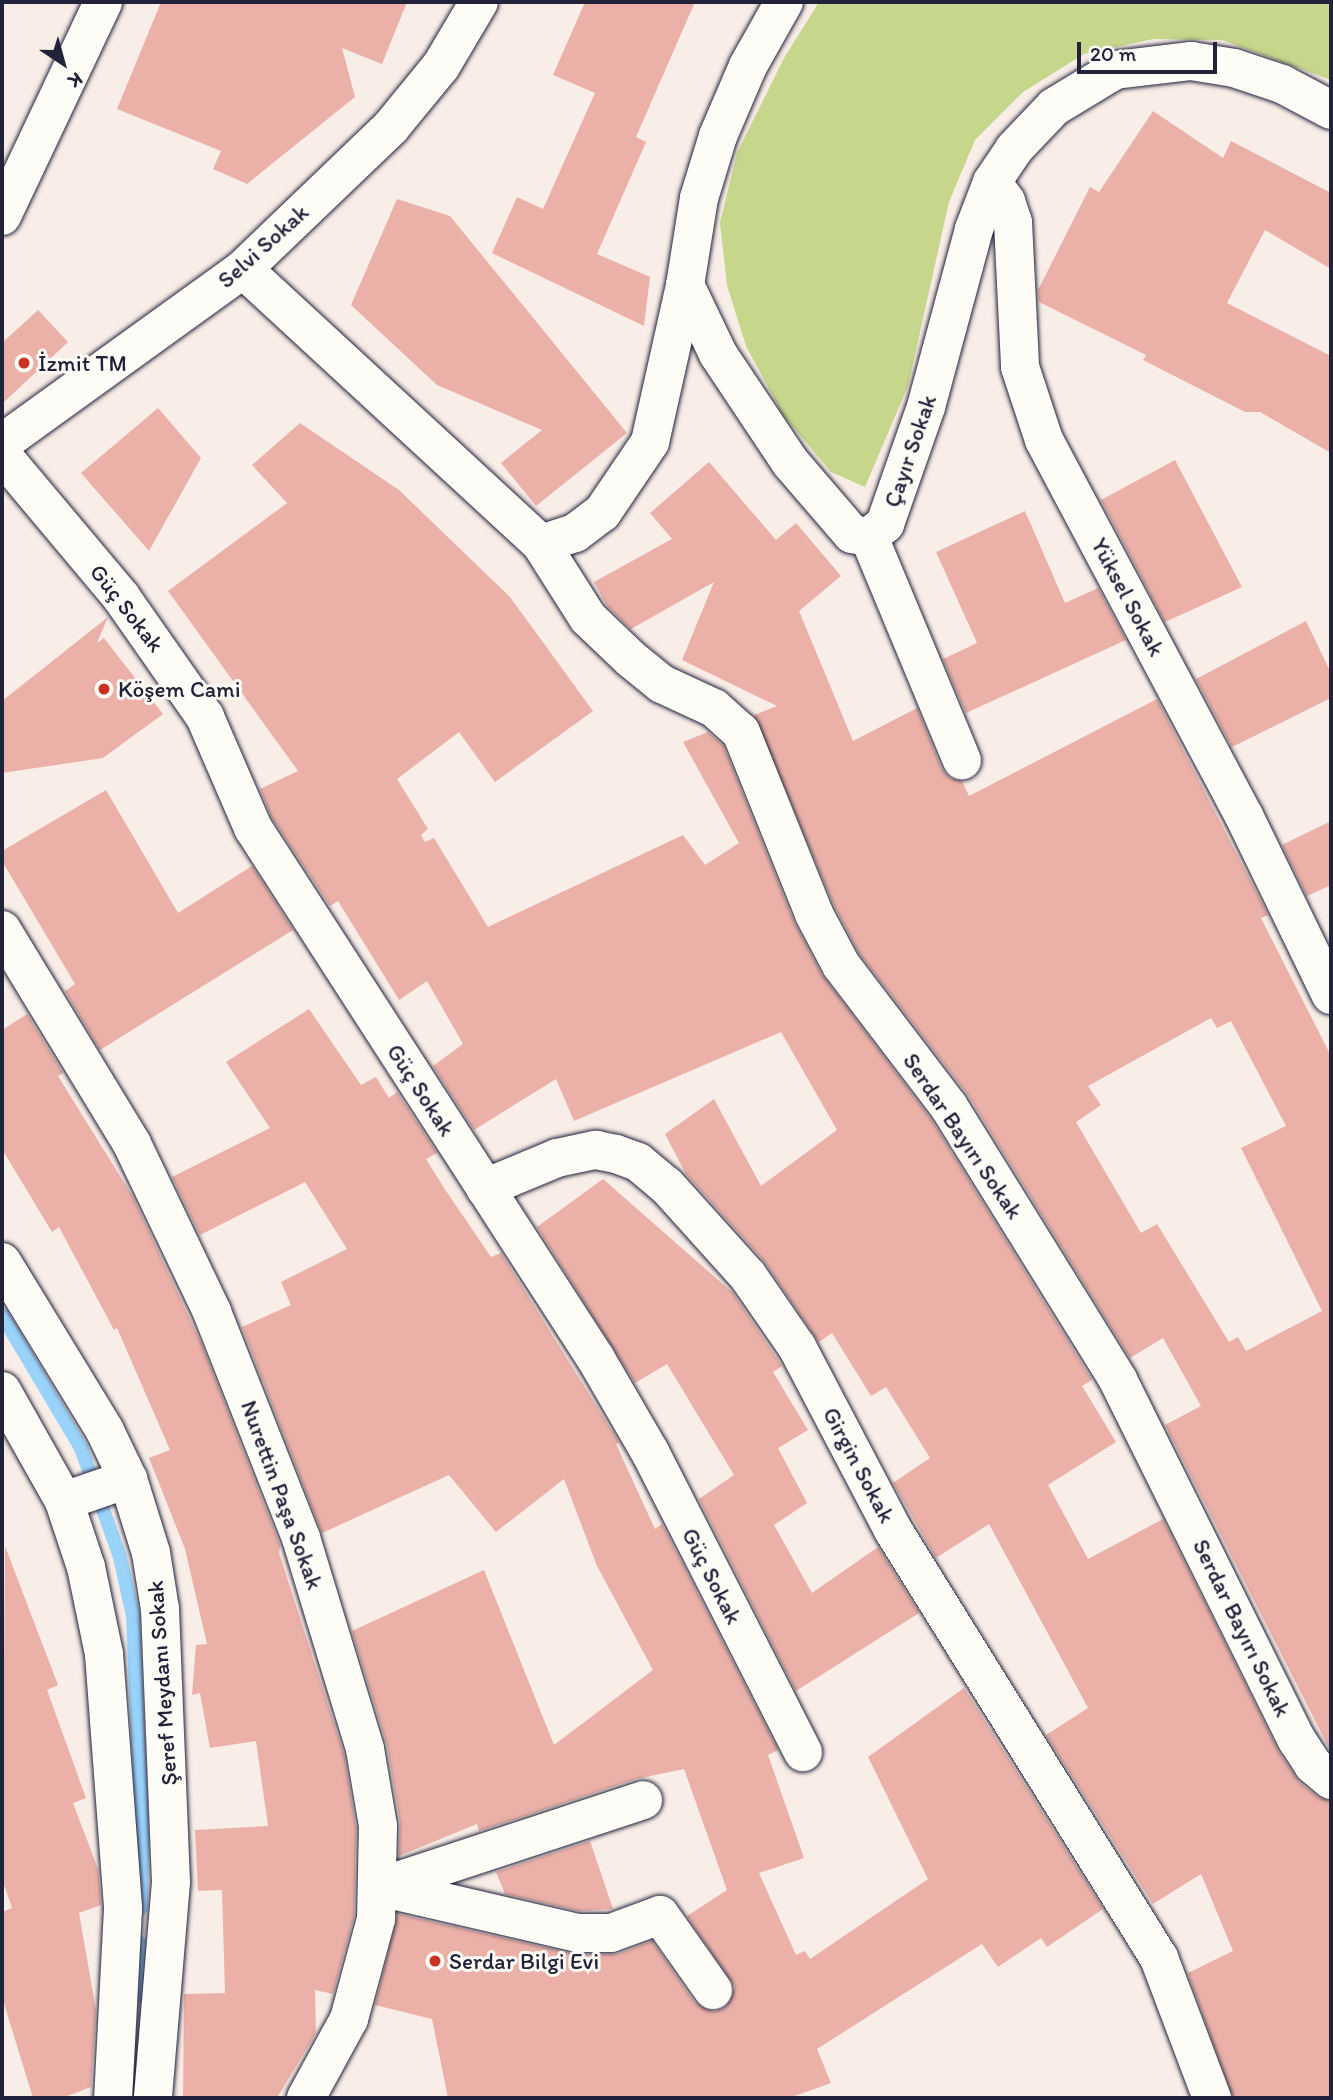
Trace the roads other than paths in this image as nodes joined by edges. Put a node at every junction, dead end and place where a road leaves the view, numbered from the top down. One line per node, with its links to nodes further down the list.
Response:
1 (479, 2): 7 (main road, Selvi Sokak)
2 (784, 2): 8 (main road)
3 (99, 8): 6 (main road)
4 (1331, 110): 5 (main road, Çayır Sokak)
5 (992, 181): 11 (main road, Çayır Sokak); 15 (main road, Yüksel Sokak)
6 (2, 216)
7 (243, 269): 9 (main road, Selvi Sokak); 12 (main road, Serdar Bayırı Sokak)
8 (685, 285): 11 (main road); 12 (main road)
9 (2, 443)
10 (2, 454): 16 (main road, Güç Sokak)
11 (869, 537): 13 (main road)
12 (541, 544): 22 (main road, Serdar Bayırı Sokak)
13 (962, 760)
14 (2, 930): 24 (main road, Nurettin Paşa Sokak)
15 (1331, 995)
16 (485, 1188): 21 (main road, Güç Sokak); 29 (main road, Girgin Sokak)
17 (2, 1262): 19 (main road, Şeref Meydanı Sokak)
18 (2, 1391): 20 (main road)
19 (126, 1480): 20 (main road); 27 (main road, Şeref Meydanı Sokak)
20 (66, 1500): 26 (main road)
21 (803, 1752)
22 (1331, 1780)
23 (643, 1800): 24 (main road)
24 (379, 1887): 25 (main road); 28 (main road, Nurettin Paşa Sokak)
25 (713, 1990)
26 (113, 2098)
27 (153, 2098)
28 (306, 2098)
29 (1212, 2098)

